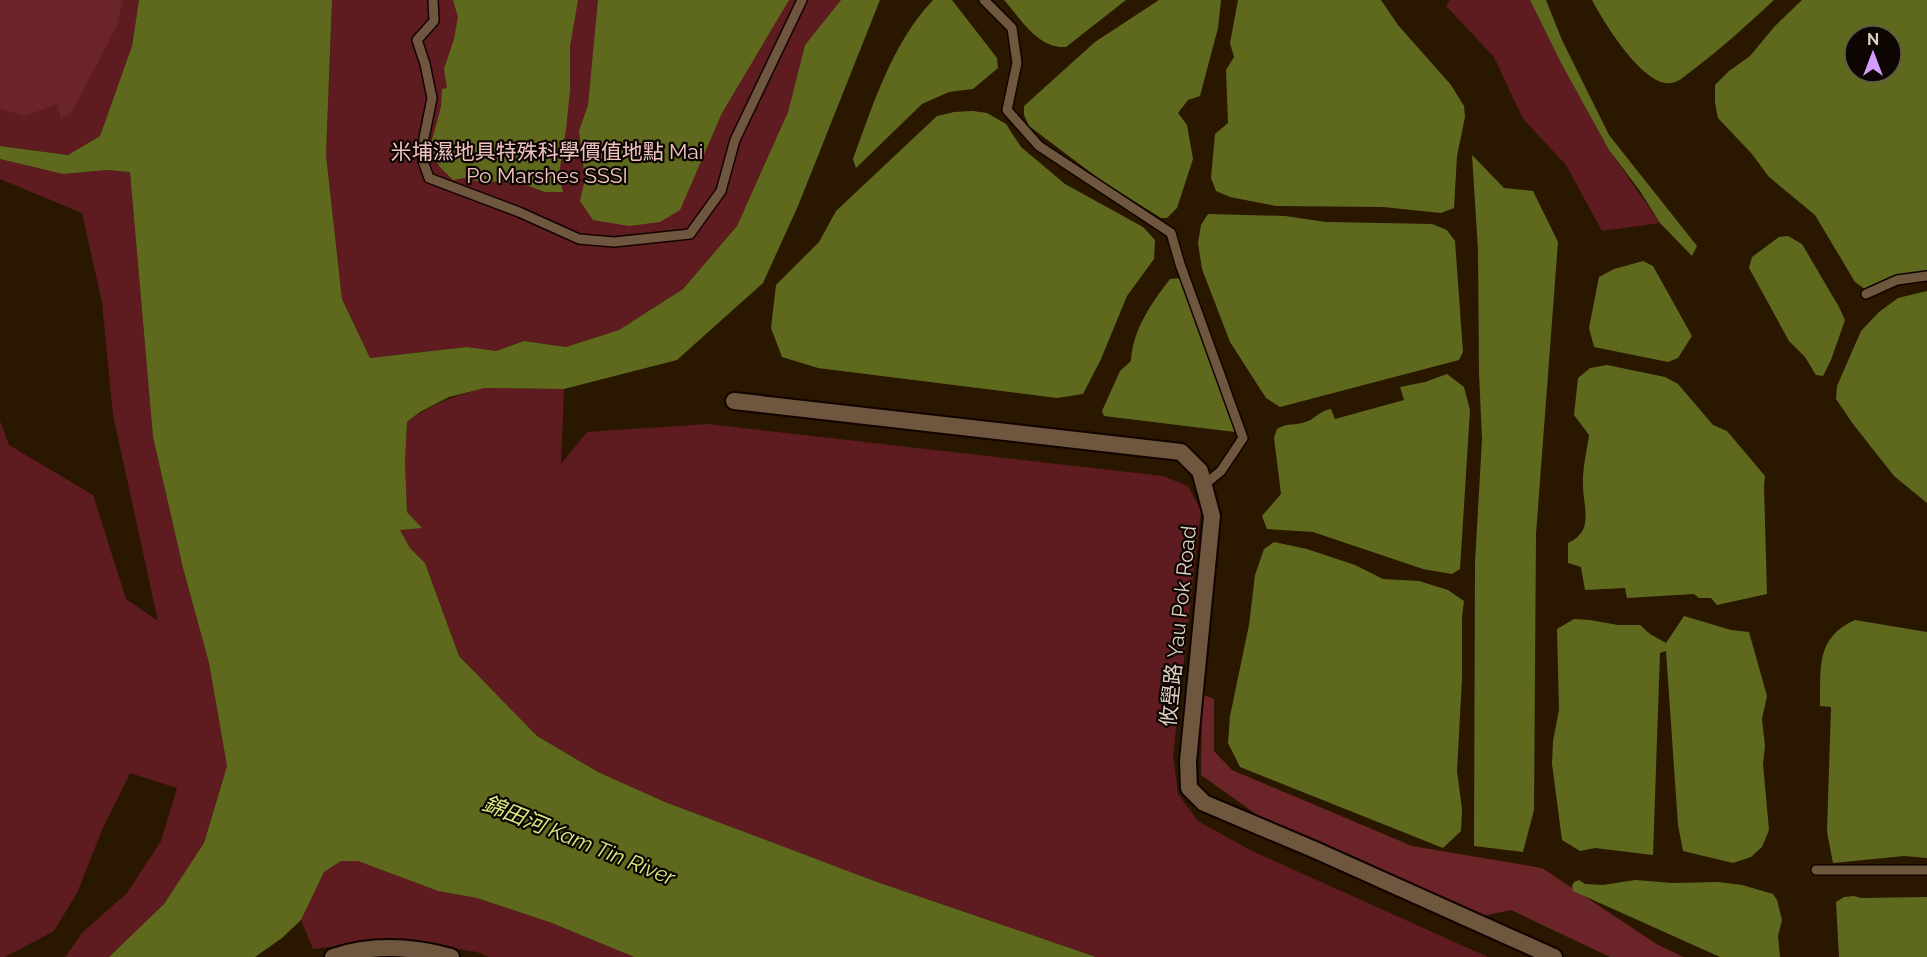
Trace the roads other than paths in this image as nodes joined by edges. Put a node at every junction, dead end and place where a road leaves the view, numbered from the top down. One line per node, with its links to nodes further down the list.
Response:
1 (433, 0): 2 (lane)
2 (802, 0)
3 (984, 0): 7 (lane)
4 (1927, 276): 5 (lane)
5 (1866, 294)
6 (734, 401): 7 (street, 攸壆路 Yau Pok Road)
7 (1204, 485): 12 (street, 攸壆路 Yau Pok Road)
8 (1815, 870): 9 (lane)
9 (1927, 870)
10 (333, 957): 11 (street)
11 (451, 957)
12 (1554, 957)

